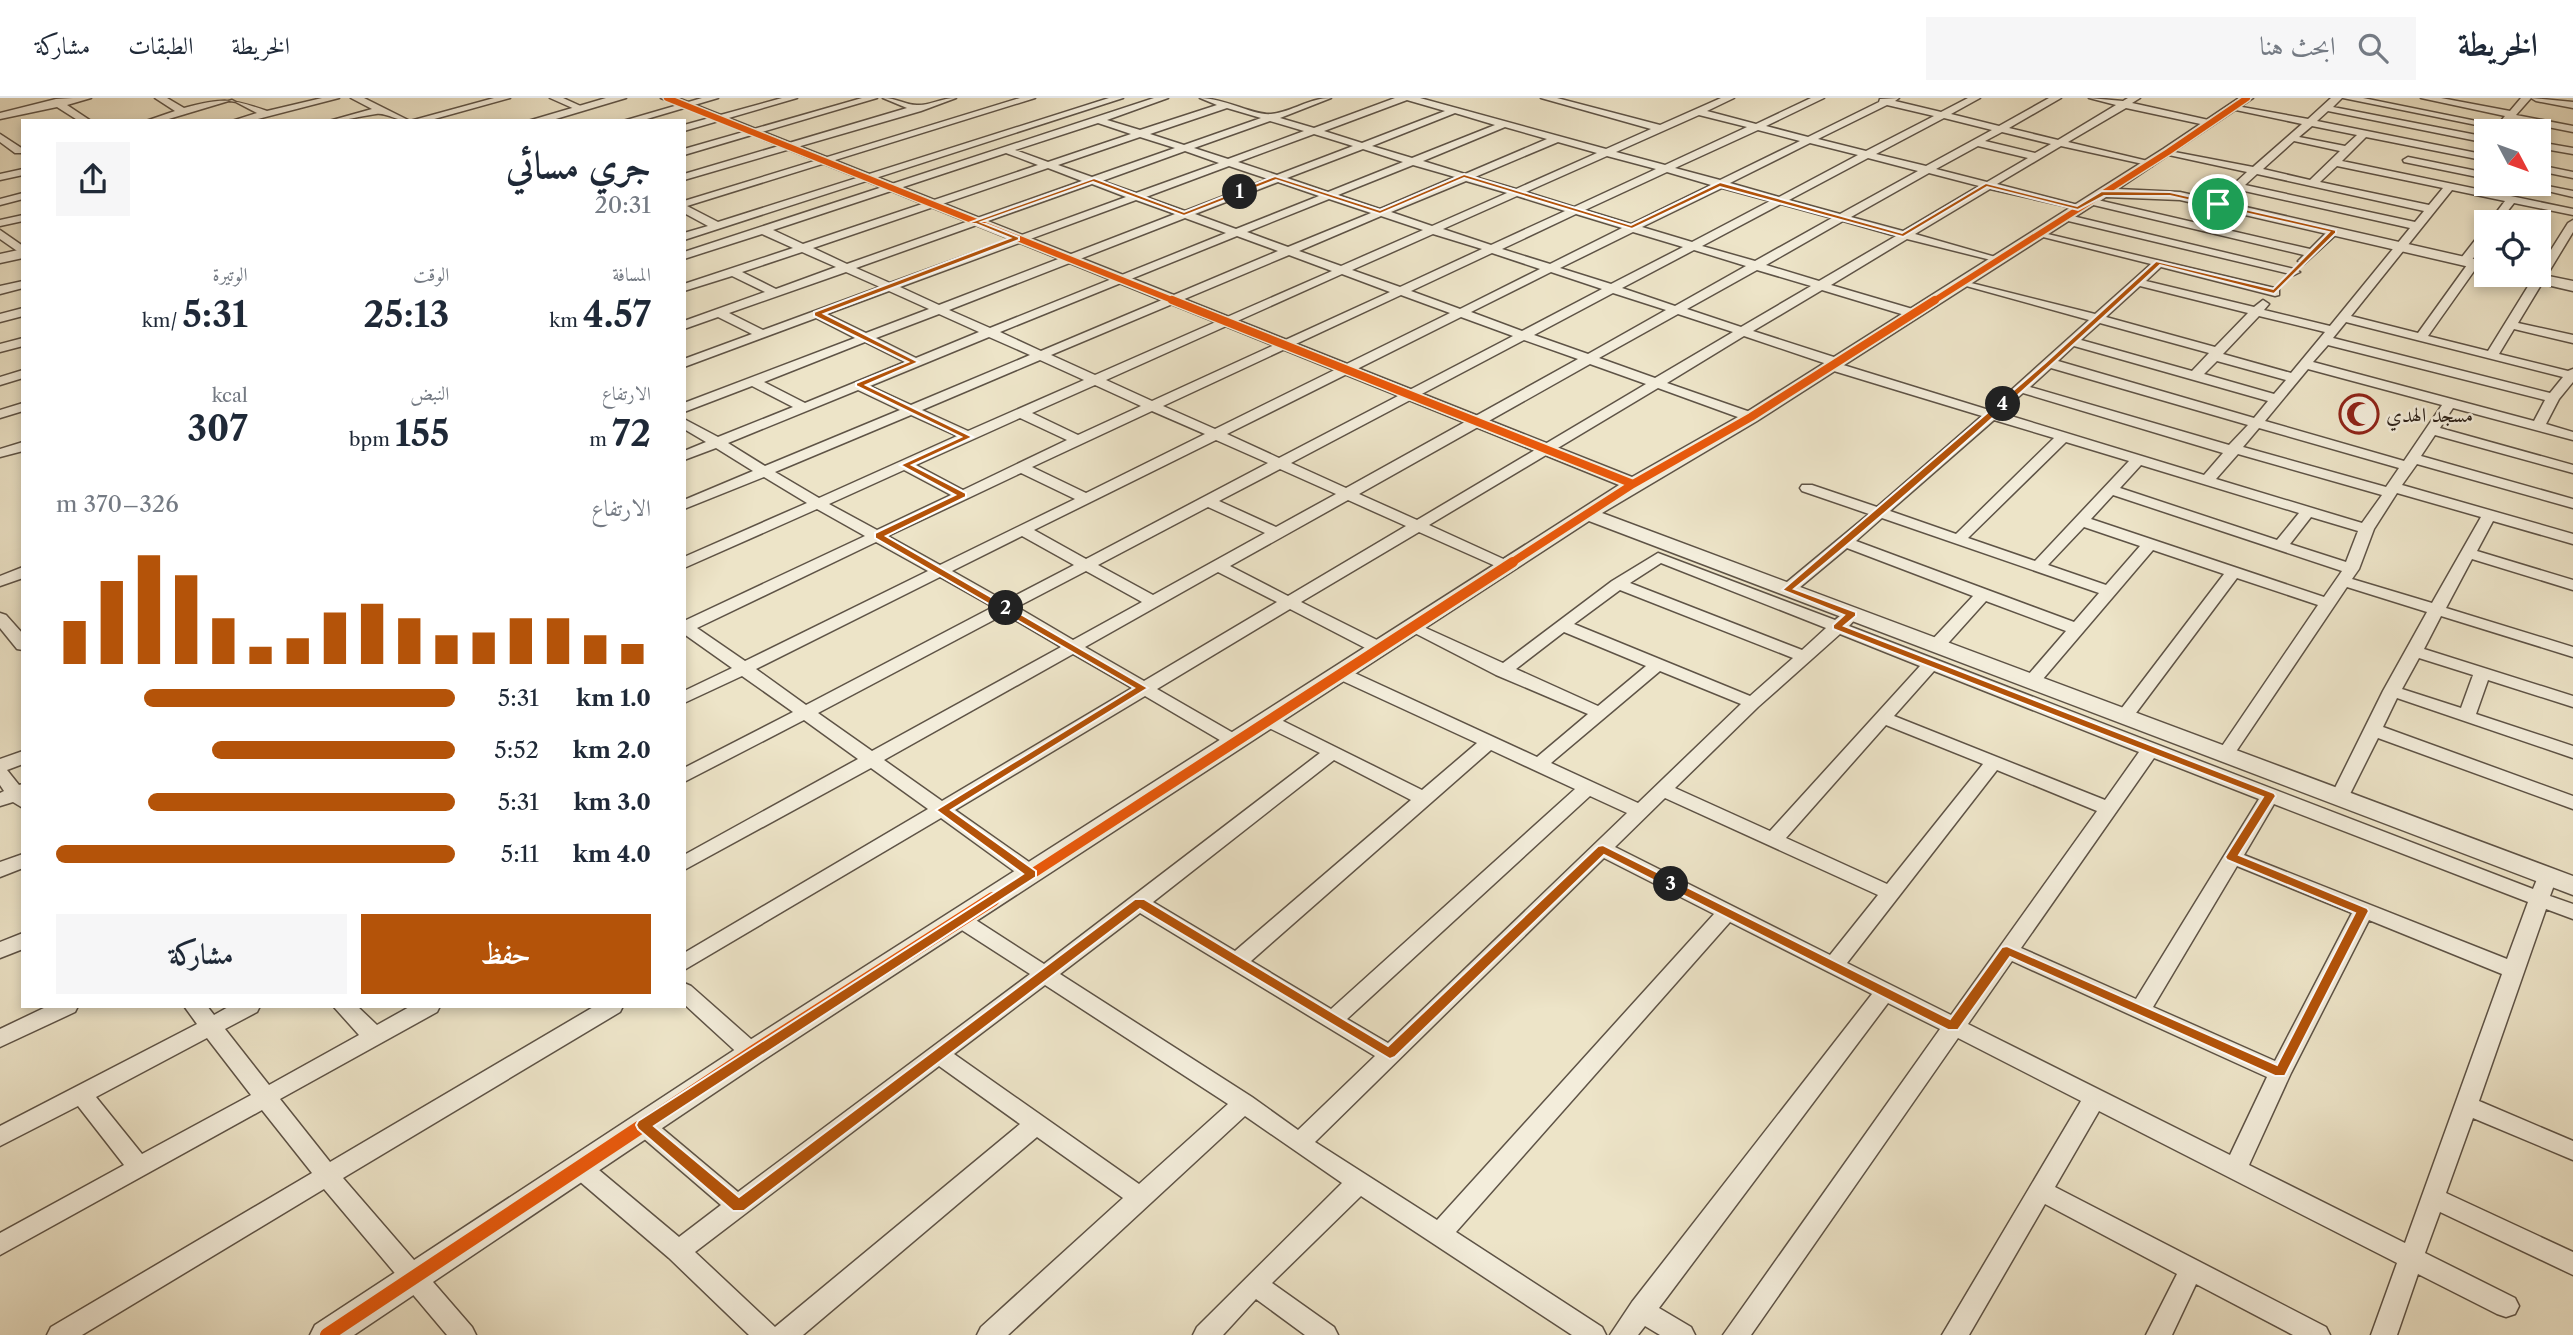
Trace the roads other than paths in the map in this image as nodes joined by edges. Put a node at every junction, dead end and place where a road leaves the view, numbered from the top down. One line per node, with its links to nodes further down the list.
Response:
1 (86, 98): 40 (street)
2 (229, 98): 55 (street)
3 (235, 98): 57 (street)
4 (334, 98): 57 (street)
5 (356, 98): 52 (street)
6 (469, 98): 45 (street)
7 (505, 98): 45 (street)
8 (555, 98): 49 (street)
9 (620, 98): 49 (street)
10 (667, 98): 46 (street)
11 (713, 98): 46 (street)
12 (792, 98): 71 (street)
13 (872, 98): 86 (street)
14 (888, 98): 50 (street)
15 (951, 98): 50 (street)
16 (1030, 98): 74 (street)
17 (1114, 98): 79 (street)
18 (1205, 98): 47 (street)
19 (1245, 98): 47 (street)
20 (1326, 98): 62 (street)
21 (1404, 98): 85 (street)
22 (1410, 98): 43 (street)
23 (1443, 98): 43 (street)
24 (1546, 98): 82 (street)
25 (1729, 98): 54 (street)
26 (1819, 98): 80 (street)
27 (1869, 98): 38 (street)
28 (1975, 98): 58 (street)
29 (2056, 98): 83 (street)
30 (2094, 98): 41 (street)
31 (2337, 98): 51 (street)
32 (2348, 98): 78 (street)
33 (2426, 98): 39 (street)
34 (2484, 98): 42 (street)
35 (2536, 98): 48 (street)
36 (165, 99): 55 (street)
37 (1155, 99): 73 (street)
38 (1890, 100): 58 (street); 96 (street)
39 (2455, 100): 60 (street)
40 (55, 101): 59 (street); 63 (street)
41 (2129, 101): 76 (street); 98 (street)
42 (2523, 101): 60 (street)
43 (1429, 103): 53 (street)
44 (2240, 103): 75 (street); 76 (street)
45 (482, 104): 68 (street)
46 (685, 105): 70 (street); 71 (street)
47 (1226, 105): 62 (street); 88 (street)
48 (2573, 105)
49 (580, 108): 69 (street)
50 (917, 108): 56 (street); 101 (street)
51 (2325, 108): 75 (street); 87 (street)
52 (379, 110): 66 (street); 67 (street)
53 (1455, 110): 77 (street); 99 (street)
54 (1698, 111): 80 (street); 82 (street)
55 (183, 112): 64 (street)
56 (929, 113)
57 (266, 114): 65 (street)
58 (1942, 115): 83 (street); 111 (street)
59 (0, 116)
60 (2510, 116): 72 (street); 84 (street)
61 (941, 117): 74 (street)
62 (1269, 118): 85 (street); 102 (street)
63 (83, 119)
64 (158, 119)
65 (245, 119)
66 (342, 119)
67 (400, 119)
68 (423, 119)
69 (541, 119)
70 (635, 119)
71 (718, 119): 81 (street); 86 (street)
72 (2507, 119)
73 (1099, 120): 88 (street); 90 (street)
74 (953, 122): 92 (street); 116 (street)
75 (2310, 122): 89 (street); 93 (street)
76 (2210, 123): 108 (street)
77 (1505, 124): 94 (street); 117 (street)
78 (2474, 124)
79 (1030, 126): 90 (street); 92 (street)
80 (1758, 126): 96 (street); 122 (street)
81 (686, 127)
82 (1659, 128): 110 (street)
83 (1999, 129): 97 (street); 98 (street)
84 (2573, 129)
85 (1315, 131): 99 (street); 118 (street)
86 (752, 132): 101 (street); 107 (street)
87 (2443, 132): 95 (street); 100 (street)
88 (1143, 133): 102 (street); 120 (street)
89 (2364, 133): 100 (street); 105 (street)
90 (1054, 135): 104 (street)
91 (0, 137): 106 (street)
92 (997, 137): 134 (street)
93 (2292, 138): 105 (street); 124 (street)
94 (1556, 139): 110 (street); 131 (street)
95 (2474, 139)
96 (1810, 140): 111 (street); 137 (street)
97 (1975, 142): 114 (street); 123 (street)
98 (2057, 142): 114 (street); 121 (street)
99 (1361, 145): 117 (street); 133 (street)
100 (2425, 145): 113 (street); 115 (street)
101 (787, 146): 116 (street); 130 (street)
102 (1185, 147): 118 (street); 135 (street)
103 (2552, 148): 109 (street)
104 (1006, 150): 120 (street); 141 (street)
105 (2347, 150): 119 (street)
106 (21, 151): 112 (street)
107 (686, 151)
108 (2168, 152): 121 (street); 124 (street)
109 (2573, 152)
110 (1606, 153): 122 (street); 143 (street)
111 (1866, 154): 123 (street); 149 (street)
112 (0, 155)
113 (2474, 155)
114 (2034, 156): 138 (street)
115 (2408, 160): 127 (street); 128 (street)
116 (824, 161): 134 (street); 152 (street)
117 (1413, 161): 131 (street); 145 (street)
118 (1228, 162): 133 (street); 146 (street)
119 (2334, 162): 128 (street); 136 (street)
120 (1048, 164): 135 (street); 153 (street)
121 (2148, 164): 150 (street)
122 (1665, 169): 137 (street); 157 (street)
123 (1926, 170): 138 (street); 164 (street)
124 (2256, 171): 136 (street); 140 (street)
125 (2552, 171): 129 (street)
126 (21, 172): 132 (street)
127 (2474, 173)
128 (2394, 175): 139 (street)
129 (2573, 175)
130 (686, 176)
131 (1464, 176): 143 (street); 159 (street)
132 (0, 177)
133 (1275, 178): 145 (street); 161 (street)
134 (869, 179): 141 (street); 168 (street)
135 (1094, 180): 146 (street); 165 (street)
136 (2313, 183): 155 (street)
137 (1720, 184): 149 (street); 170 (street)
138 (1986, 185): 150 (street); 177 (street)
139 (2450, 186): 148 (street); 155 (street)
140 (2239, 187): 154 (street); 169 (street)
141 (891, 188): 153 (street); 172 (street)
142 (2552, 190): 144 (street)
143 (1517, 192): 157 (street); 171 (street)
144 (2573, 194)
145 (1329, 195): 159 (street); 174 (street)
146 (1136, 196): 161 (street); 179 (street)
147 (21, 197): 151 (street)
148 (2512, 199): 158 (street); 160 (street)
149 (1778, 201): 164 (street); 181 (street)
150 (2090, 201): 154 (street); 162 (street); 189 (street)
151 (0, 202)
152 (686, 203)
153 (933, 204): 165 (street); 183 (street)
154 (2218, 204): 173 (street)
155 (2431, 209): 169 (street)
156 (686, 210): 168 (street)
157 (1575, 210): 170 (street); 184 (street)
158 (2503, 210)
159 (1380, 212): 171 (street); 187 (street)
160 (2573, 212)
161 (1184, 214): 174 (street); 192 (street)
162 (2064, 217): 176 (street); 203 (street)
163 (21, 218): 166 (street)
164 (1841, 218): 177 (street); 197 (street)
165 (975, 222): 179 (street); 199 (street)
166 (0, 223)
167 (2573, 223): 194 (street)
168 (719, 226): 178 (street)
169 (2417, 226): 182 (street)
170 (1632, 227): 181 (street); 200 (street)
171 (1433, 229): 184 (street); 201 (street)
172 (763, 230): 183 (street); 186 (street)
173 (2334, 231): 182 (street); 189 (street)
174 (1236, 232): 187 (street); 204 (street)
175 (0, 233): 185 (street)
176 (2039, 233): 193 (street); 195 (street)
177 (1903, 235): 193 (street); 209 (street)
178 (686, 236)
179 (1017, 239): 192 (street); 212 (street)
180 (686, 244): 186 (street)
181 (1695, 247): 197 (street); 215 (street)
182 (2401, 247): 196 (street); 229 (street)
183 (803, 248): 199 (street); 202 (street)
184 (1491, 249): 200 (street); 216 (street)
185 (21, 250)
186 (699, 251): 190 (street)
187 (1288, 252): 201 (street); 219 (street)
188 (21, 253): 191 (street)
189 (2312, 253): 203 (street)
190 (686, 255)
191 (0, 259)
192 (1067, 259): 204 (street); 221 (street)
193 (1995, 260): 206 (street)
194 (2551, 260)
195 (2159, 263): 207 (street); 218 (street)
196 (2474, 264)
197 (1756, 265): 209 (street); 220 (street)
198 (2474, 265): 239 (street)
199 (845, 267): 212 (street); 217 (street)
200 (1551, 268): 215 (street); 225 (street)
201 (1341, 270): 216 (street); 231 (street)
202 (733, 272): 211 (street); 217 (street)
203 (2294, 272): 218 (street)
204 (1121, 280): 219 (street); 235 (street)
205 (2551, 281): 210 (street)
206 (1962, 282): 226 (street); 230 (street)
207 (2138, 282): 222 (street); 230 (street)
208 (21, 284): 214 (street)
209 (1819, 284): 226 (street); 234 (street)
210 (2573, 286)
211 (686, 287)
212 (887, 287): 221 (street); 227 (street)
213 (2535, 287): 233 (street)
214 (1, 289)
215 (1615, 289): 220 (street); 237 (street)
216 (1402, 291): 225 (street); 244 (street)
217 (774, 292): 223 (street)
218 (2274, 292): 222 (street)
219 (1172, 300): 231 (street); 248 (street)
220 (1676, 309): 234 (street); 249 (street)
221 (938, 310): 235 (street); 240 (street)
222 (2256, 311): 238 (street); 246 (street)
223 (717, 312): 232 (street); 236 (street)
224 (21, 313): 228 (street)
225 (1462, 313): 237 (street); 255 (street)
226 (1912, 313): 253 (street)
227 (817, 314): 236 (street); 240 (street)
228 (0, 318)
229 (2343, 318): 238 (street); 239 (street)
230 (2098, 319): 242 (street); 246 (street)
231 (1225, 321): 244 (street); 261 (street)
232 (686, 324)
233 (2511, 325): 241 (street); 247 (street)
234 (1742, 331): 253 (street); 263 (street)
235 (988, 332): 248 (street); 251 (street)
236 (763, 334): 250 (street)
237 (1523, 335): 249 (street); 267 (street)
238 (2329, 335): 254 (street); 268 (street)
239 (2421, 337): 247 (street)
240 (866, 338): 251 (street); 262 (street)
241 (2573, 339)
242 (2073, 342): 252 (street); 258 (street)
243 (21, 343): 245 (street)
244 (1285, 345): 255 (street); 273 (street)
245 (0, 348)
246 (2216, 354): 258 (street); 259 (street)
247 (2492, 355): 257 (street)
248 (1040, 356): 261 (street); 275 (street)
249 (1588, 358): 263 (street); 280 (street)
250 (686, 362)
251 (914, 362): 264 (street)
252 (2049, 363): 265 (street); 281 (street)
253 (1832, 364): 278 (street); 279 (street)
254 (2305, 364): 259 (street); 270 (street)
255 (1348, 370): 267 (street); 285 (street)
256 (21, 375): 260 (street)
257 (2572, 375): 268 (street)
258 (2195, 376): 269 (street)
259 (2294, 378): 269 (street)
260 (4, 380): 266 (street)
261 (1095, 380): 273 (street); 277 (street)
262 (752, 381): 271 (street); 272 (street)
263 (1655, 382): 279 (street); 292 (street)
264 (859, 384): 272 (street); 275 (street)
265 (2021, 388): 278 (street); 293 (street)
266 (21, 389)
267 (1410, 395): 280 (street); 298 (street)
268 (2553, 398): 283 (street)
269 (2277, 399): 281 (street)
270 (2450, 403): 283 (street); 284 (street)
271 (686, 407)
272 (803, 407): 290 (street)
273 (1153, 407): 285 (street); 289 (street)
274 (21, 408): 276 (street)
275 (912, 410): 287 (street); 302 (street)
276 (0, 414)
277 (1022, 414): 287 (street); 289 (street)
278 (1990, 415): 288 (street); 316 (street)
279 (1751, 417): 304 (street)
280 (1476, 421): 292 (street); 308 (street)
281 (2256, 424): 293 (street); 297 (street)
282 (686, 425): 290 (street)
283 (2538, 426): 286 (street)
284 (2432, 430): 297 (street); 301 (street)
285 (1218, 434): 298 (street); 310 (street)
286 (2573, 436)
287 (969, 437): 299 (street)
288 (2063, 437): 296 (street); 326 (street)
289 (1078, 440): 300 (street)
290 (718, 442): 295 (street); 302 (street)
291 (21, 447): 294 (street)
292 (1545, 448): 304 (street); 320 (street)
293 (2234, 450): 303 (street); 307 (street)
294 (0, 453)
295 (686, 455)
296 (2138, 460): 303 (street); 306 (street)
297 (2409, 462): 307 (street); 314 (street)
298 (1281, 463): 308 (street); 311 (street)
299 (905, 465): 309 (street); 313 (street)
300 (1021, 467): 309 (street); 310 (street)
301 (2573, 469)
302 (764, 471): 312 (street); 313 (street)
303 (2207, 480): 315 (street)
304 (1633, 484): 317 (street)
305 (1807, 488): 316 (street)
306 (2111, 490): 319 (street); 329 (street)
307 (2390, 490): 318 (street); 321 (street)
308 (1346, 494): 320 (street); 323 (street)
309 (962, 495): 324 (street)
310 (1087, 499): 322 (street)
311 (1208, 501): 323 (street); 332 (street)
312 (686, 504)
313 (819, 504): 324 (street); 331 (street)
314 (2573, 504)
315 (2308, 511): 321 (street); 329 (street)
316 (1878, 512): 326 (street); 327 (street)
317 (1585, 513): 333 (street); 343 (street)
318 (2489, 515): 325 (street); 330 (street)
319 (2081, 521): 328 (street); 335 (street)
320 (1419, 527): 333 (street); 347 (street)
321 (2366, 529): 339 (street)
322 (1024, 531): 332 (street); 336 (street)
323 (1277, 533): 334 (street)
324 (879, 536): 336 (street); 354 (street)
325 (2573, 539)
326 (1958, 540): 335 (street)
327 (1845, 542): 343 (street); 345 (street)
328 (2150, 544): 337 (street); 344 (street)
329 (2280, 546): 339 (street)
330 (2469, 553): 342 (street); 350 (street)
331 (686, 562)
332 (1087, 565): 346 (street); 349 (street)
333 (1505, 565): 355 (street)
334 (1219, 566): 346 (street); 347 (street)
335 (2038, 567): 344 (street)
336 (940, 571): 349 (street); 366 (street)
337 (2234, 572): 348 (street); 380 (street)
338 (21, 573): 340 (street)
339 (2347, 575): 348 (street); 350 (street)
340 (0, 581)
341 (1618, 584): 352 (street); 353 (street); 364 (street)
342 (2573, 585)
343 (1787, 590): 352 (street)
344 (2108, 591): 357 (street)
345 (1983, 594): 357 (street); 363 (street)
346 (1154, 601): 359 (street)
347 (1289, 602): 360 (street); 371 (street)
348 (2327, 603): 388 (street)
349 (1005, 607): 359 (street); 376 (street)
350 (2438, 611): 361 (street); 362 (street)
351 (0, 618): 358 (street)
352 (1844, 620): 363 (street); 364 (street)
353 (1564, 626): 365 (street); 367 (street)
354 (686, 627)
355 (1410, 627): 360 (street); 367 (street)
356 (686, 628): 366 (street)
357 (2076, 629): 370 (street)
358 (11, 637)
359 (1073, 646): 371 (street); 390 (street)
360 (1380, 648): 368 (street)
361 (2414, 651): 369 (street); 372 (street)
362 (2573, 652)
363 (1933, 655): 370 (street); 379 (street); 385 (street)
364 (1803, 656): 375 (street)
365 (1657, 665): 375 (street); 377 (street)
366 (743, 669): 373 (street); 376 (street)
367 (1502, 671): 377 (street)
368 (1340, 673): 381 (street); 384 (street)
369 (2482, 673): 374 (street); 378 (street)
370 (2031, 682): 380 (street)
371 (1142, 688): 383 (street); 404 (street)
372 (2392, 691): 378 (street); 382 (street)
373 (686, 697)
374 (2573, 702)
375 (1752, 703): 397 (street)
376 (804, 713): 390 (street); 395 (street)
377 (1599, 713): 392 (street)
378 (2467, 715): 387 (street)
379 (1881, 717): 391 (street); 406 (street)
380 (2124, 717): 388 (street)
381 (1269, 721): 383 (street); 386 (street)
382 (2373, 730): 400 (street); 402 (street)
383 (1236, 742): 412 (street)
384 (1488, 743): 392 (street); 401 (street)
385 (2150, 750): 399 (street); 403 (street)
386 (1333, 752): 401 (street); 417 (street)
387 (2573, 752)
388 (2225, 755): 400 (street)
389 (21, 758): 393 (street)
390 (870, 758): 404 (street); 410 (street)
391 (1993, 762): 403 (street); 415 (street)
392 (1538, 765): 396 (street)
393 (0, 766)
394 (0, 773): 398 (street)
395 (686, 775)
396 (1587, 788): 405 (street); 439 (street)
397 (1662, 789): 405 (street); 406 (street)
398 (15, 796)
399 (2270, 796): 408 (street); 416 (street)
400 (2339, 798): 413 (street)
401 (1425, 799): 425 (street)
402 (2573, 803)
403 (2108, 808): 423 (street)
404 (943, 810): 412 (street); 426 (street)
405 (1641, 812): 407 (street)
406 (1774, 839): 415 (street)
407 (1603, 849): 419 (street); 445 (street)
408 (2232, 857): 418 (street); 438 (street)
409 (21, 861): 411 (street)
410 (686, 863)
411 (0, 870)
412 (1032, 874): 421 (street)
413 (2547, 877): 414 (street); 416 (street)
414 (2573, 886)
415 (1890, 893): 427 (street)
416 (2539, 899): 420 (street); 428 (street)
417 (1139, 903): 425 (street); 429 (street)
418 (2363, 911): 428 (street); 447 (street)
419 (1727, 912): 427 (street); 467 (street)
420 (2573, 912)
421 (961, 919): 429 (street); 444 (street)
422 (21, 941): 424 (street)
423 (2007, 950): 438 (street); 441 (street)
424 (0, 951)
425 (1237, 961): 439 (street)
426 (686, 962)
427 (1833, 966): 430 (street)
428 (2514, 970): 452 (street)
429 (1044, 973): 446 (street); 451 (street)
430 (1885, 992): 441 (street); 476 (street)
431 (686, 993): 444 (street)
432 (63, 1008): 443 (street)
433 (197, 1008): 440 (street)
434 (245, 1008): 440 (street)
435 (346, 1008): 442 (street)
436 (425, 1008): 442 (street)
437 (609, 1008): 461 (street)
438 (2140, 1010): 447 (street)
439 (1333, 1018): 445 (street)
440 (211, 1026): 448 (street); 449 (street)
441 (1953, 1027): 450 (street); 488 (street)
442 (374, 1036): 449 (street)
443 (0, 1039)
444 (752, 1052): 453 (street)
445 (1390, 1054): 456 (street)
446 (939, 1055): 454 (street); 466 (street)
447 (2280, 1073): 460 (street)
448 (81, 1094): 455 (street); 458 (street)
449 (265, 1096): 458 (street); 461 (street)
450 (2095, 1098): 460 (street); 463 (street)
451 (1244, 1103): 456 (street); 464 (street)
452 (2466, 1105): 457 (street); 465 (street)
453 (643, 1125): 459 (street); 466 (street)
454 (1035, 1125): 464 (street); 481 (street)
455 (0, 1137)
456 (1299, 1143): 462 (street)
457 (2573, 1151)
458 (139, 1167): 468 (street)
459 (579, 1167): 469 (street); 473 (street)
460 (2235, 1169): 470 (street)
461 (327, 1176): 473 (street); 477 (street)
462 (1359, 1182): 467 (street); 474 (street)
463 (2039, 1190): 472 (street); 489 (street)
464 (1141, 1198): 482 (street)
465 (2434, 1198): 470 (street); 471 (street)
466 (738, 1206): 469 (street)
467 (1439, 1234): 485 (street)
468 (0, 1245)
469 (678, 1251): 480 (street)
470 (2412, 1259): 475 (street); 492 (street)
471 (2573, 1264)
472 (2191, 1270): 490 (street); 491 (street)
473 (412, 1279): 478 (street); 479 (street)
474 (1254, 1284): 483 (street); 484 (street)
475 (2506, 1307)
476 (1641, 1310): 486 (street); 487 (street)
477 (60, 1335)
478 (327, 1335)
479 (463, 1335)
480 (766, 1335)
481 (785, 1335)
482 (990, 1335)
483 (1206, 1335)
484 (1325, 1335)
485 (1593, 1335)
486 (1623, 1335)
487 (1682, 1335)
488 (1736, 1335)
489 (1955, 1335)
490 (2159, 1335)
491 (2317, 1335)
492 (2384, 1335)

